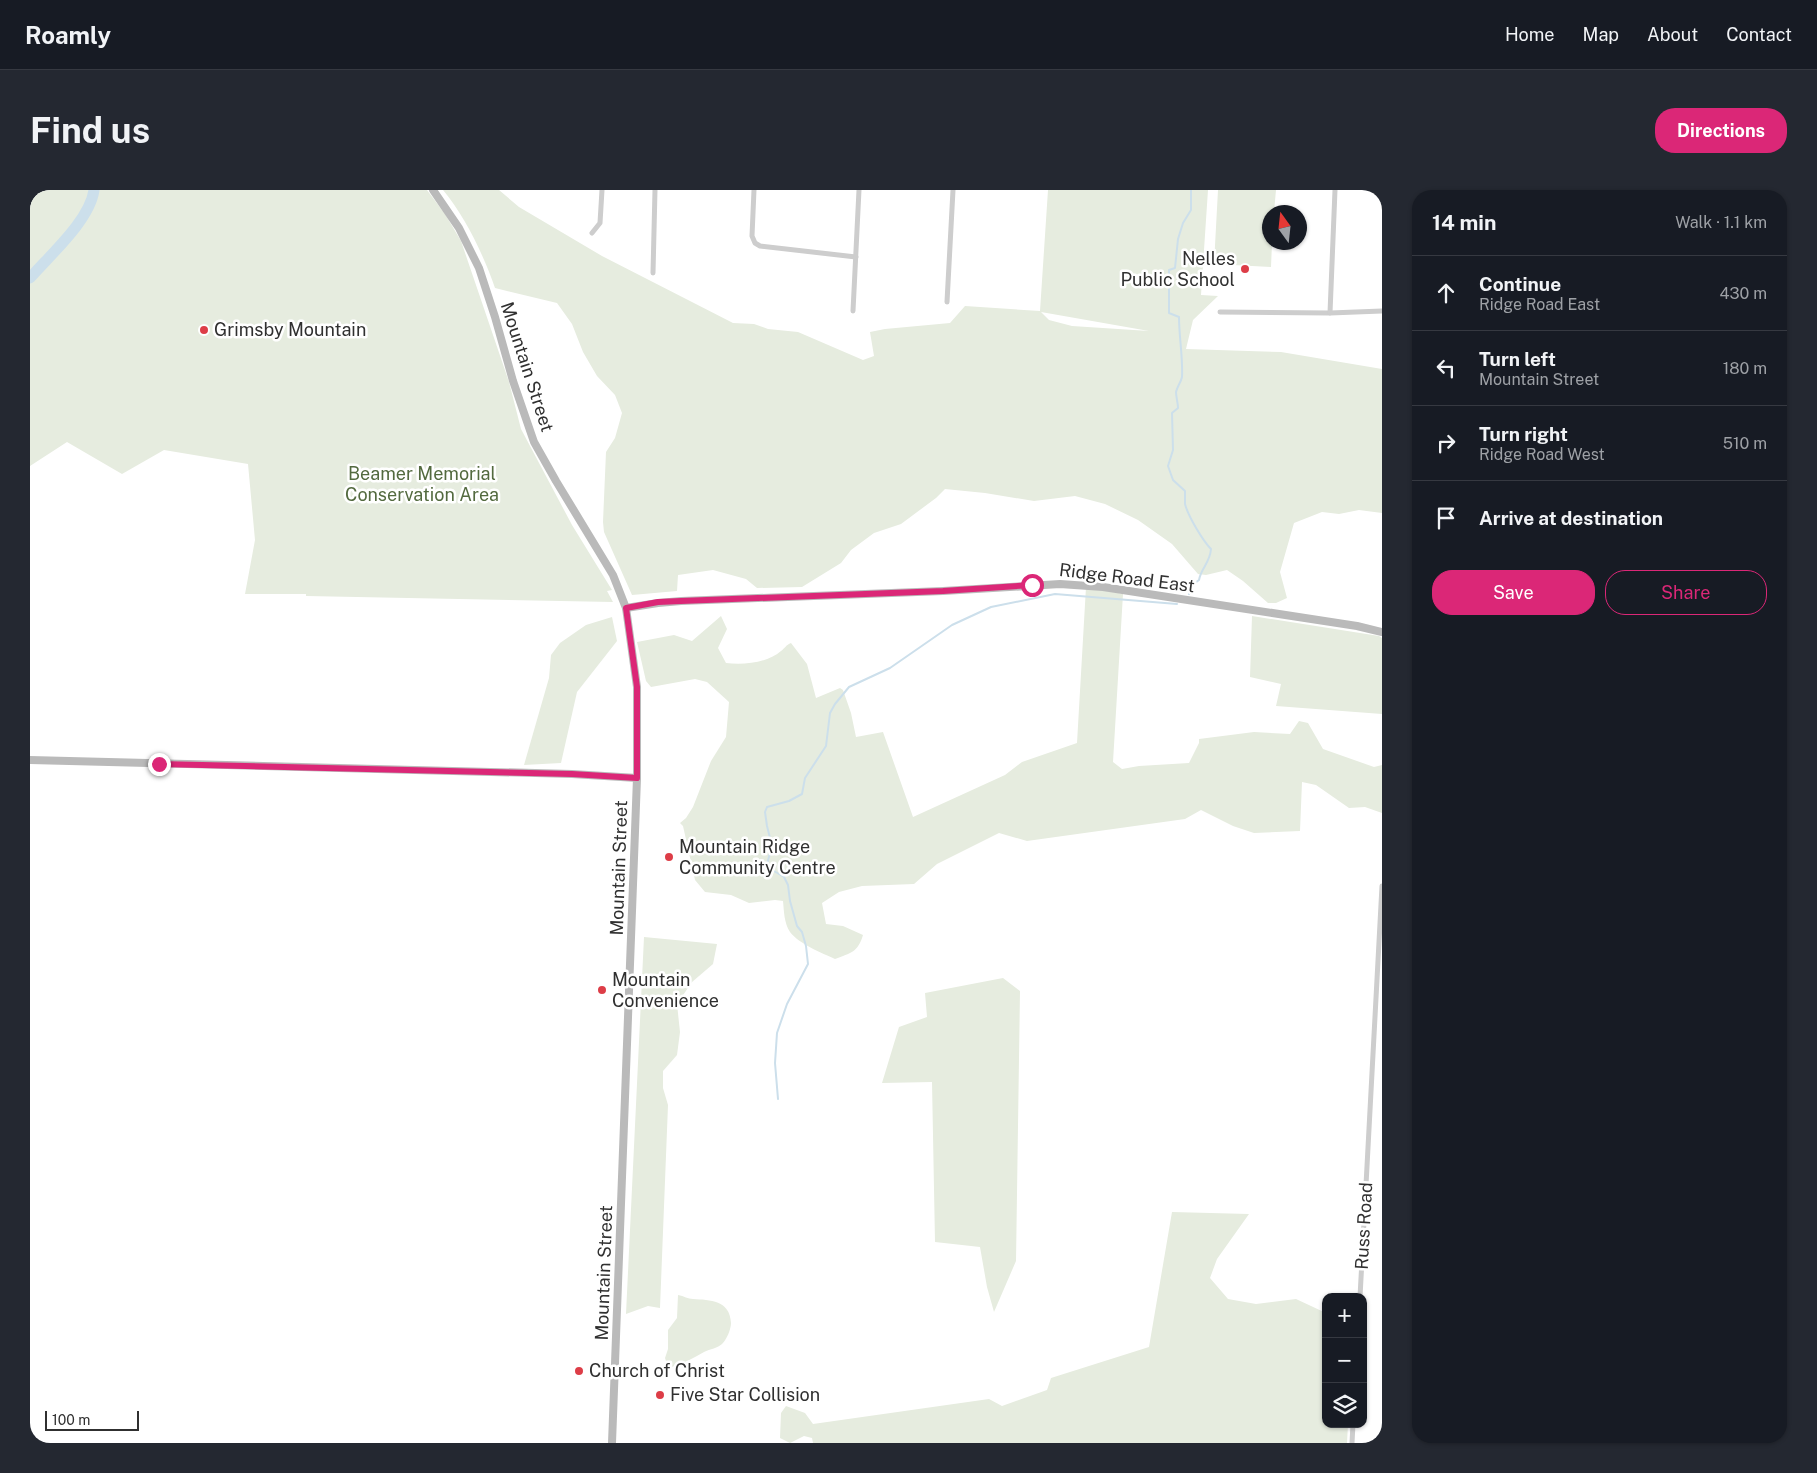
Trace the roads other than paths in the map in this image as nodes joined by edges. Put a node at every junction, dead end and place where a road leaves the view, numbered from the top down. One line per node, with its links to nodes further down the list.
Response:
1 (433, 190): 16 (main road, Mountain Street)
2 (602, 190): 8 (street)
3 (655, 190): 10 (street)
4 (754, 190): 9 (street)
5 (859, 190): 9 (street)
6 (953, 190): 11 (street)
7 (1335, 190): 15 (street)
8 (592, 233)
9 (856, 257): 12 (street)
10 (653, 273)
11 (947, 302)
12 (853, 311)
13 (1382, 311): 15 (street)
14 (1220, 312): 15 (street)
15 (1330, 313)
16 (626, 608): 17 (main road, Ridge Road East); 19 (main road, Mountain Street)
17 (1382, 632)
18 (30, 760): 19 (main road)
19 (637, 778): 23 (main road, Mountain Street)
20 (1382, 886): 21 (street, Russ Road)
21 (1360, 1293)
22 (1353, 1428): 24 (street)
23 (612, 1443)
24 (1352, 1443)

